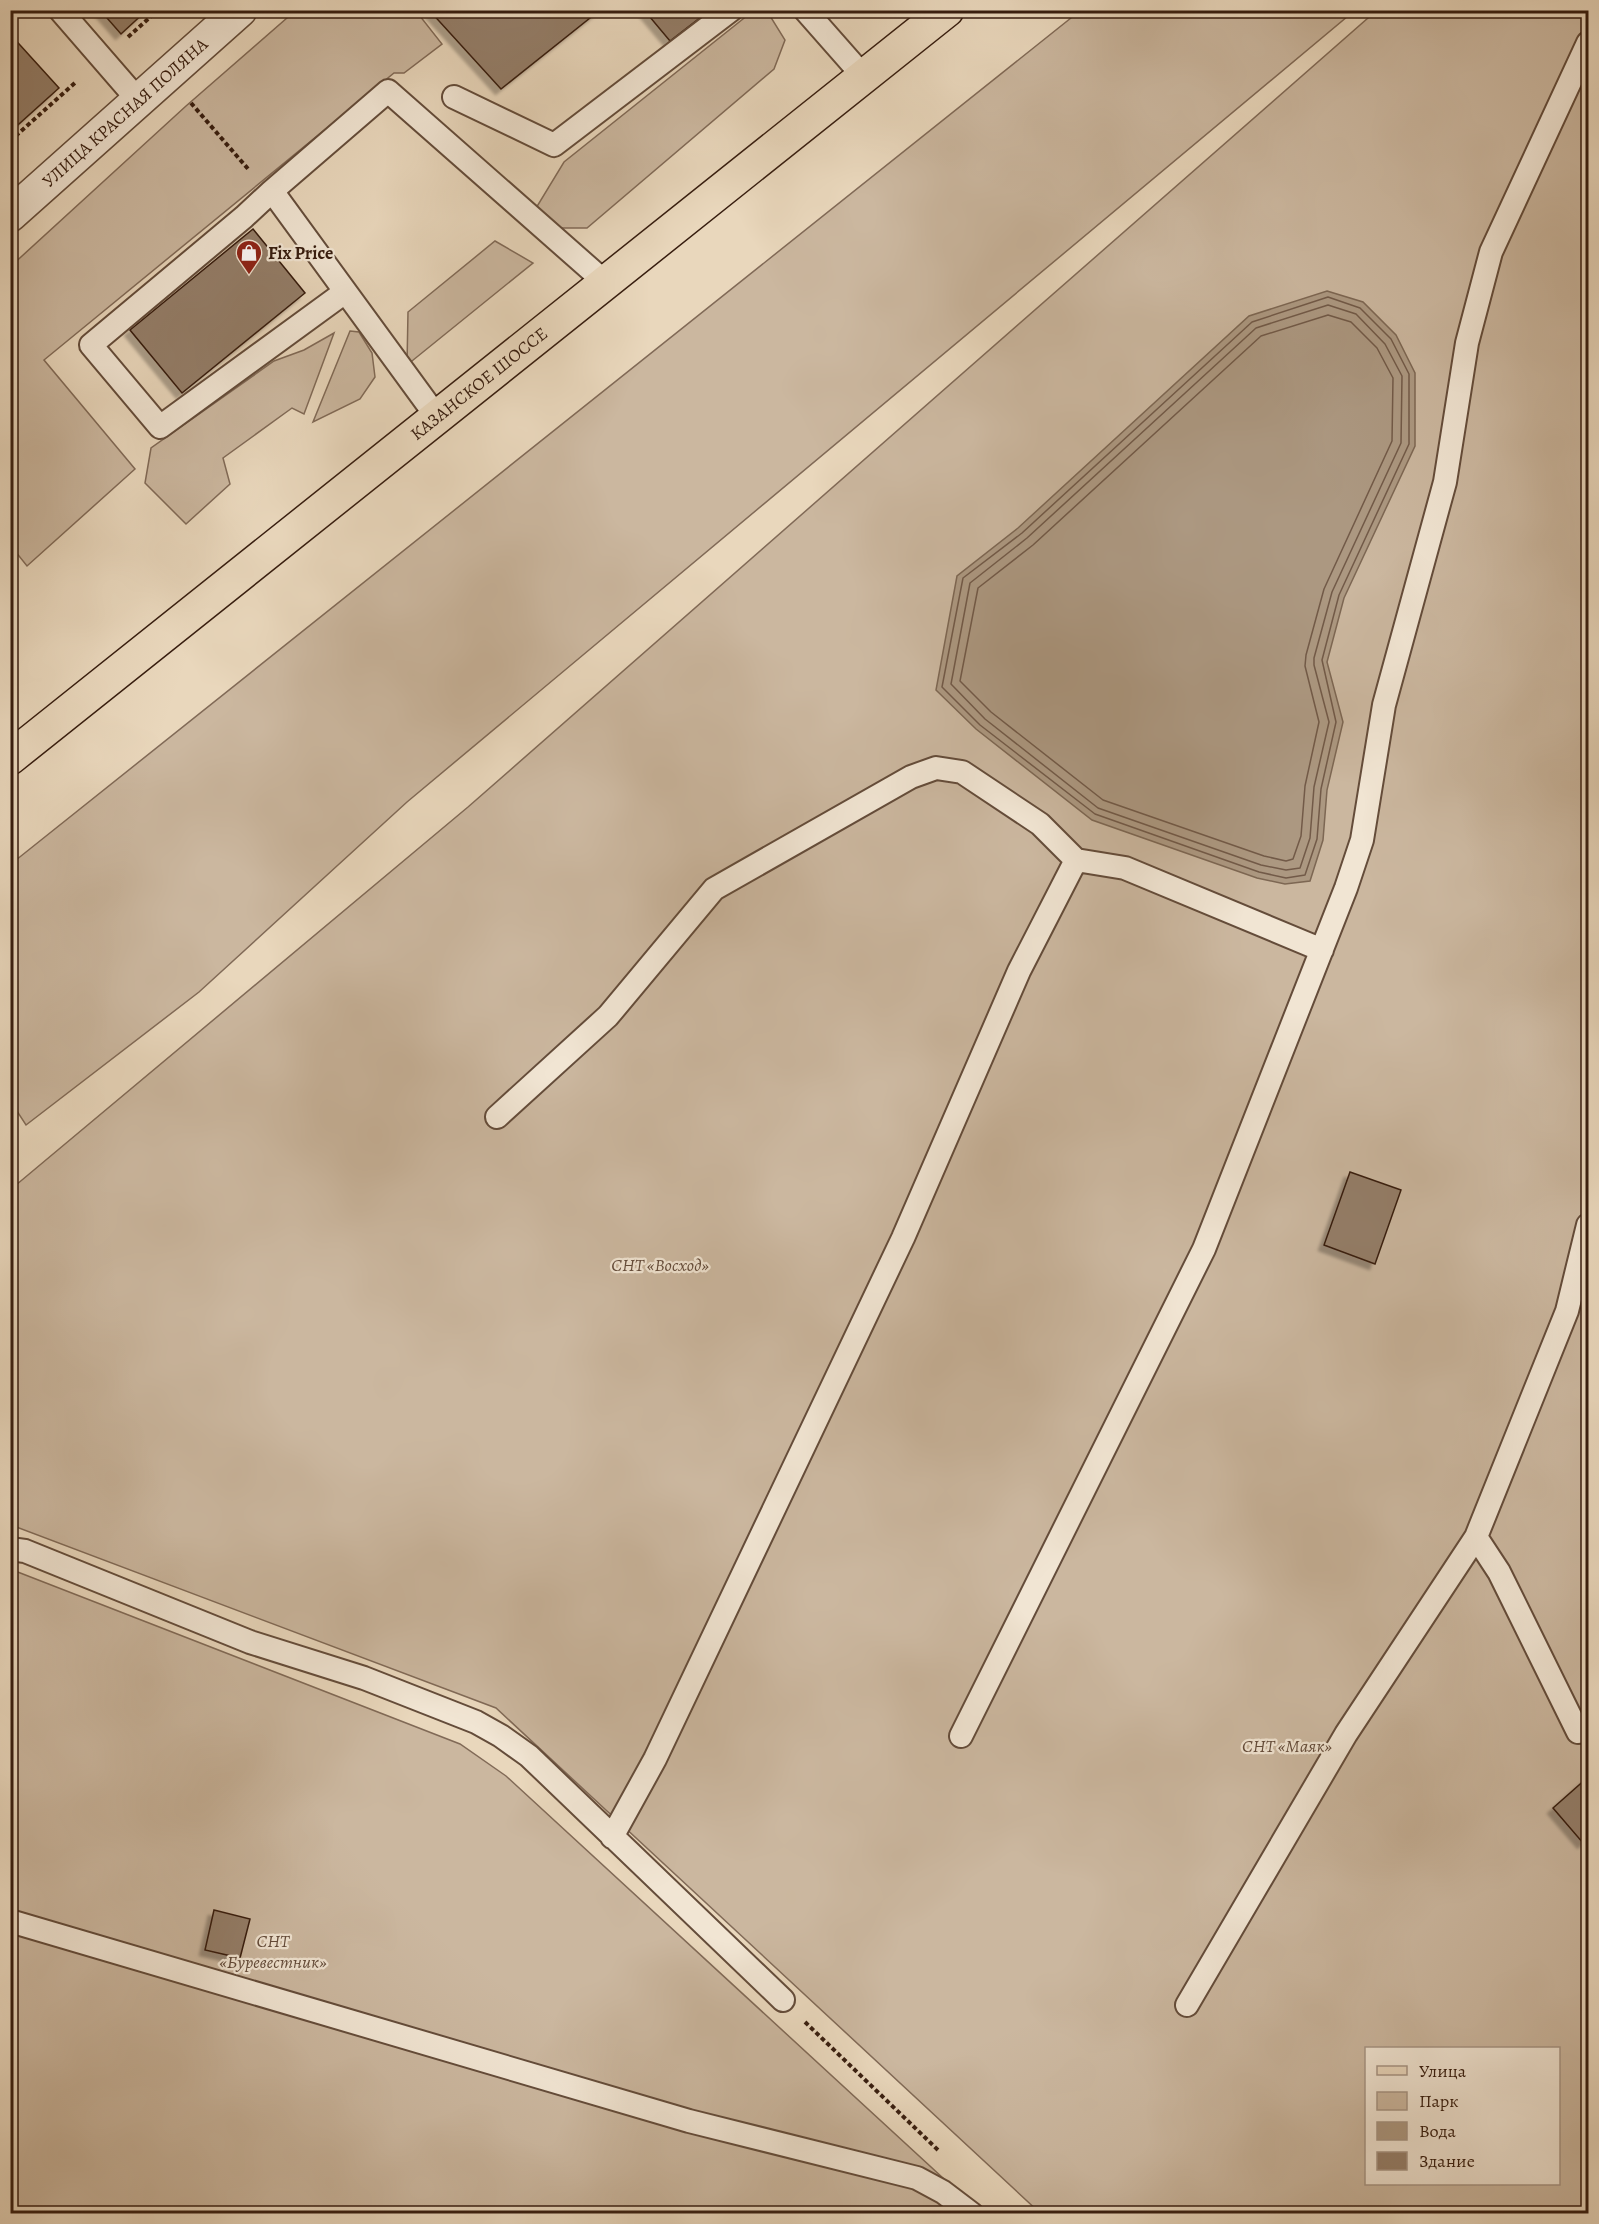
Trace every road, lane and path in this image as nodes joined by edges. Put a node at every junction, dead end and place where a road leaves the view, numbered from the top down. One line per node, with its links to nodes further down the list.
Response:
1 (60, 10): 10 (lane)
2 (240, 10): 7 (street, УЛИЦА КРАСНАЯ ПОЛЯНА)
3 (731, 10): 9 (lane)
4 (806, 10): 8 (lane)
5 (947, 10): 8 (main road, КАЗАНСКОЕ ШОССЕ)
6 (1588, 43): 19 (lane)
7 (167, 75): 10 (street, УЛИЦА КРАСНАЯ ПОЛЯНА); 11 (path)
8 (864, 77): 14 (main road, КАЗАНСКОЕ ШОССЕ)
9 (454, 97)
10 (138, 100): 13 (street, УЛИЦА КРАСНАЯ ПОЛЯНА)
11 (251, 173)
12 (272, 191): 14 (lane); 15 (lane); 15 (lane)
13 (10, 215)
14 (606, 283): 16 (main road, КАЗАНСКОЕ ШОССЕ)
15 (345, 292): 16 (lane)
16 (437, 417): 17 (main road, КАЗАНСКОЕ ШОССЕ)
17 (10, 758)
18 (1076, 860): 19 (lane); 20 (lane); 26 (lane)
19 (1322, 950): 25 (lane)
20 (497, 1117)
21 (1588, 1225): 22 (lane)
22 (1476, 1537): 24 (lane); 29 (lane)
23 (10, 1549): 26 (lane)
24 (1578, 1732)
25 (961, 1736)
26 (612, 1837): 28 (lane)
27 (10, 1921): 31 (lane)
28 (783, 2000): 30 (path)
29 (1187, 2005)
30 (941, 2153)
31 (972, 2214)

